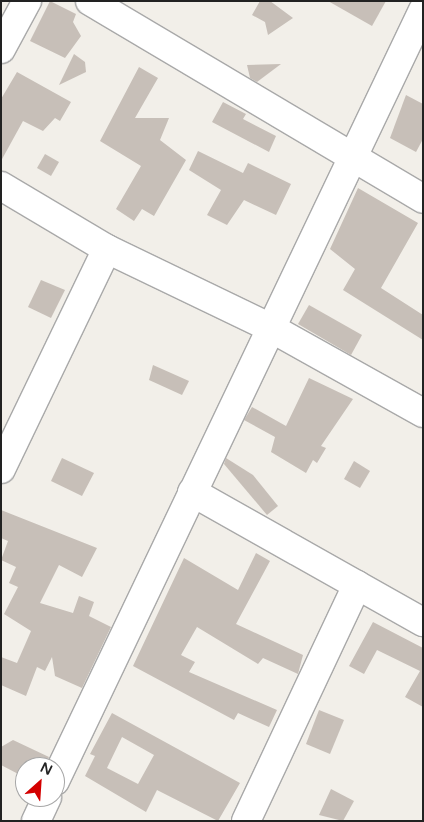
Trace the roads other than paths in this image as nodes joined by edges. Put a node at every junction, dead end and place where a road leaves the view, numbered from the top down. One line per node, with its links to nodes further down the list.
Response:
1 (27, 1): 4 (street)
2 (90, 1): 5 (street)
3 (423, 10): 5 (street)
4 (1, 49)
5 (350, 158): 7 (street); 9 (street)
6 (1, 186): 8 (street)
7 (423, 199)
8 (107, 249): 9 (street); 11 (street)
9 (271, 328): 10 (street); 12 (street)
10 (423, 413)
11 (1, 469)
12 (192, 492): 13 (street); 15 (street)
13 (357, 585): 14 (street); 18 (street)
14 (423, 622)
15 (65, 760)
16 (42, 807): 17 (street)
17 (36, 821)
18 (246, 821)

